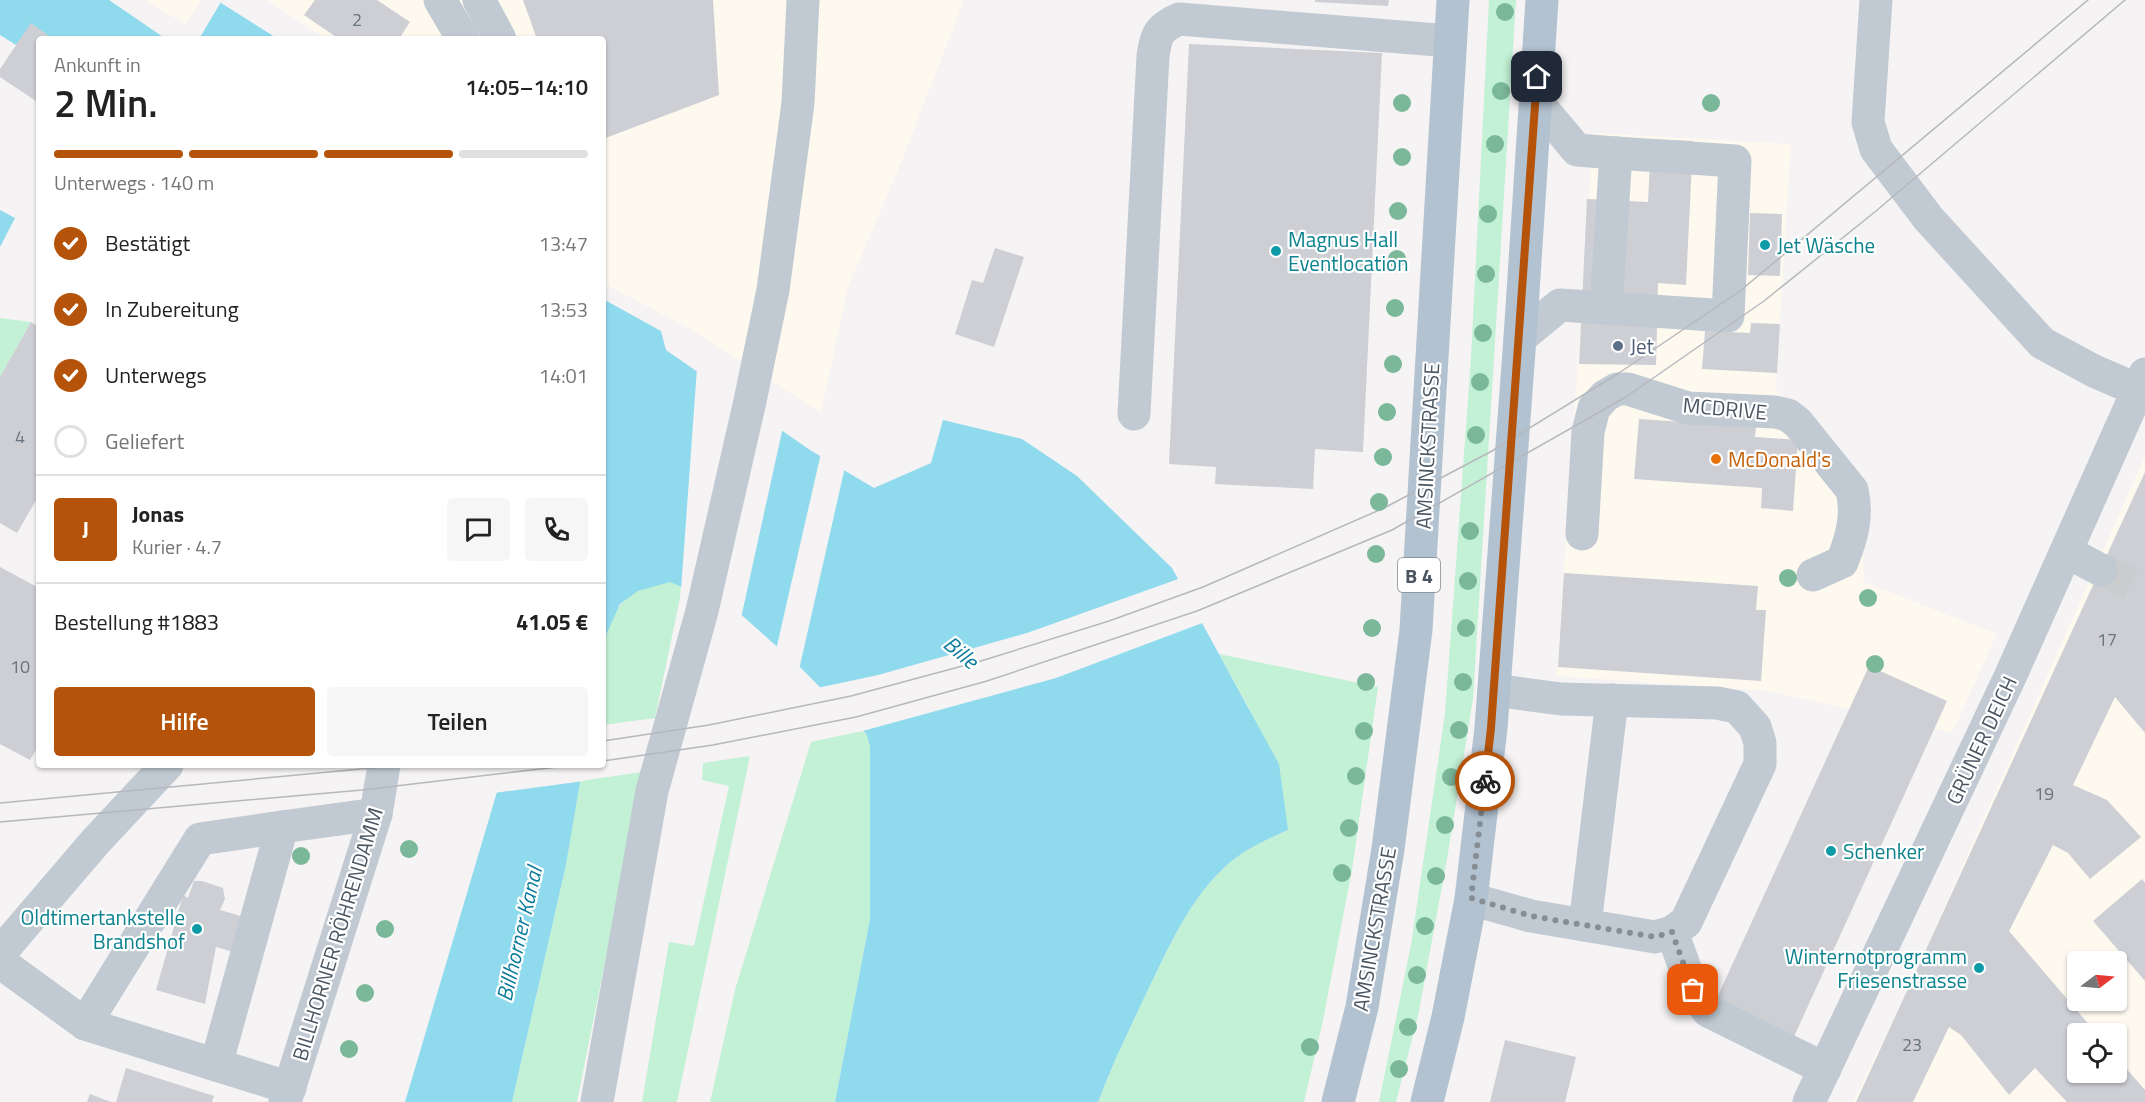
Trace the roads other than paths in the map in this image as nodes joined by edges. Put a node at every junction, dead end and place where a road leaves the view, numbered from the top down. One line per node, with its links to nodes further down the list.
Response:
1 (440, 0): 8 (street)
2 (479, 0): 9 (street)
3 (803, 0): 36 (street)
4 (1453, 0): 10 (main road, AMSINCKSTRASSE / B 4)
5 (1542, 0): 11 (main road)
6 (1876, 0): 15 (street)
7 (1267, 13): 10 (street); 16 (street)
8 (461, 36)
9 (498, 36)
10 (1450, 41): 37 (main road, AMSINCKSTRASSE / B 4)
11 (1536, 101): 12 (street); 14 (main road)
12 (1616, 153): 13 (street); 13 (street)
13 (1606, 308): 14 (street)
14 (1520, 338): 21 (main road)
15 (2142, 384): 18 (street, GRÜNER DEICH)
16 (1134, 414)
17 (1582, 534): 20 (street, MCDRIVE)
18 (2067, 552): 19 (street); 34 (street, GRÜNER DEICH)
19 (2101, 570)
20 (1813, 575)
21 (1494, 690): 22 (street); 27 (main road)
22 (1612, 700): 28 (street); 29 (street)
23 (164, 768): 30 (street)
24 (384, 768): 25 (street, BILLHORNER RÖHRENDAMM)
25 (376, 814): 26 (street); 35 (street, BILLHORNER RÖHRENDAMM)
26 (282, 827): 32 (street); 33 (street)
27 (1471, 898): 28 (street); 38 (main road)
28 (1585, 925): 29 (street)
29 (1672, 932): 34 (street)
30 (0, 953)
31 (0, 962): 32 (street)
32 (85, 1024): 33 (street)
33 (216, 1065): 35 (street)
34 (1825, 1069): 39 (street, GRÜNER DEICH)
35 (288, 1095)
36 (597, 1102)
37 (1338, 1102)
38 (1427, 1102)
39 (1809, 1102)

